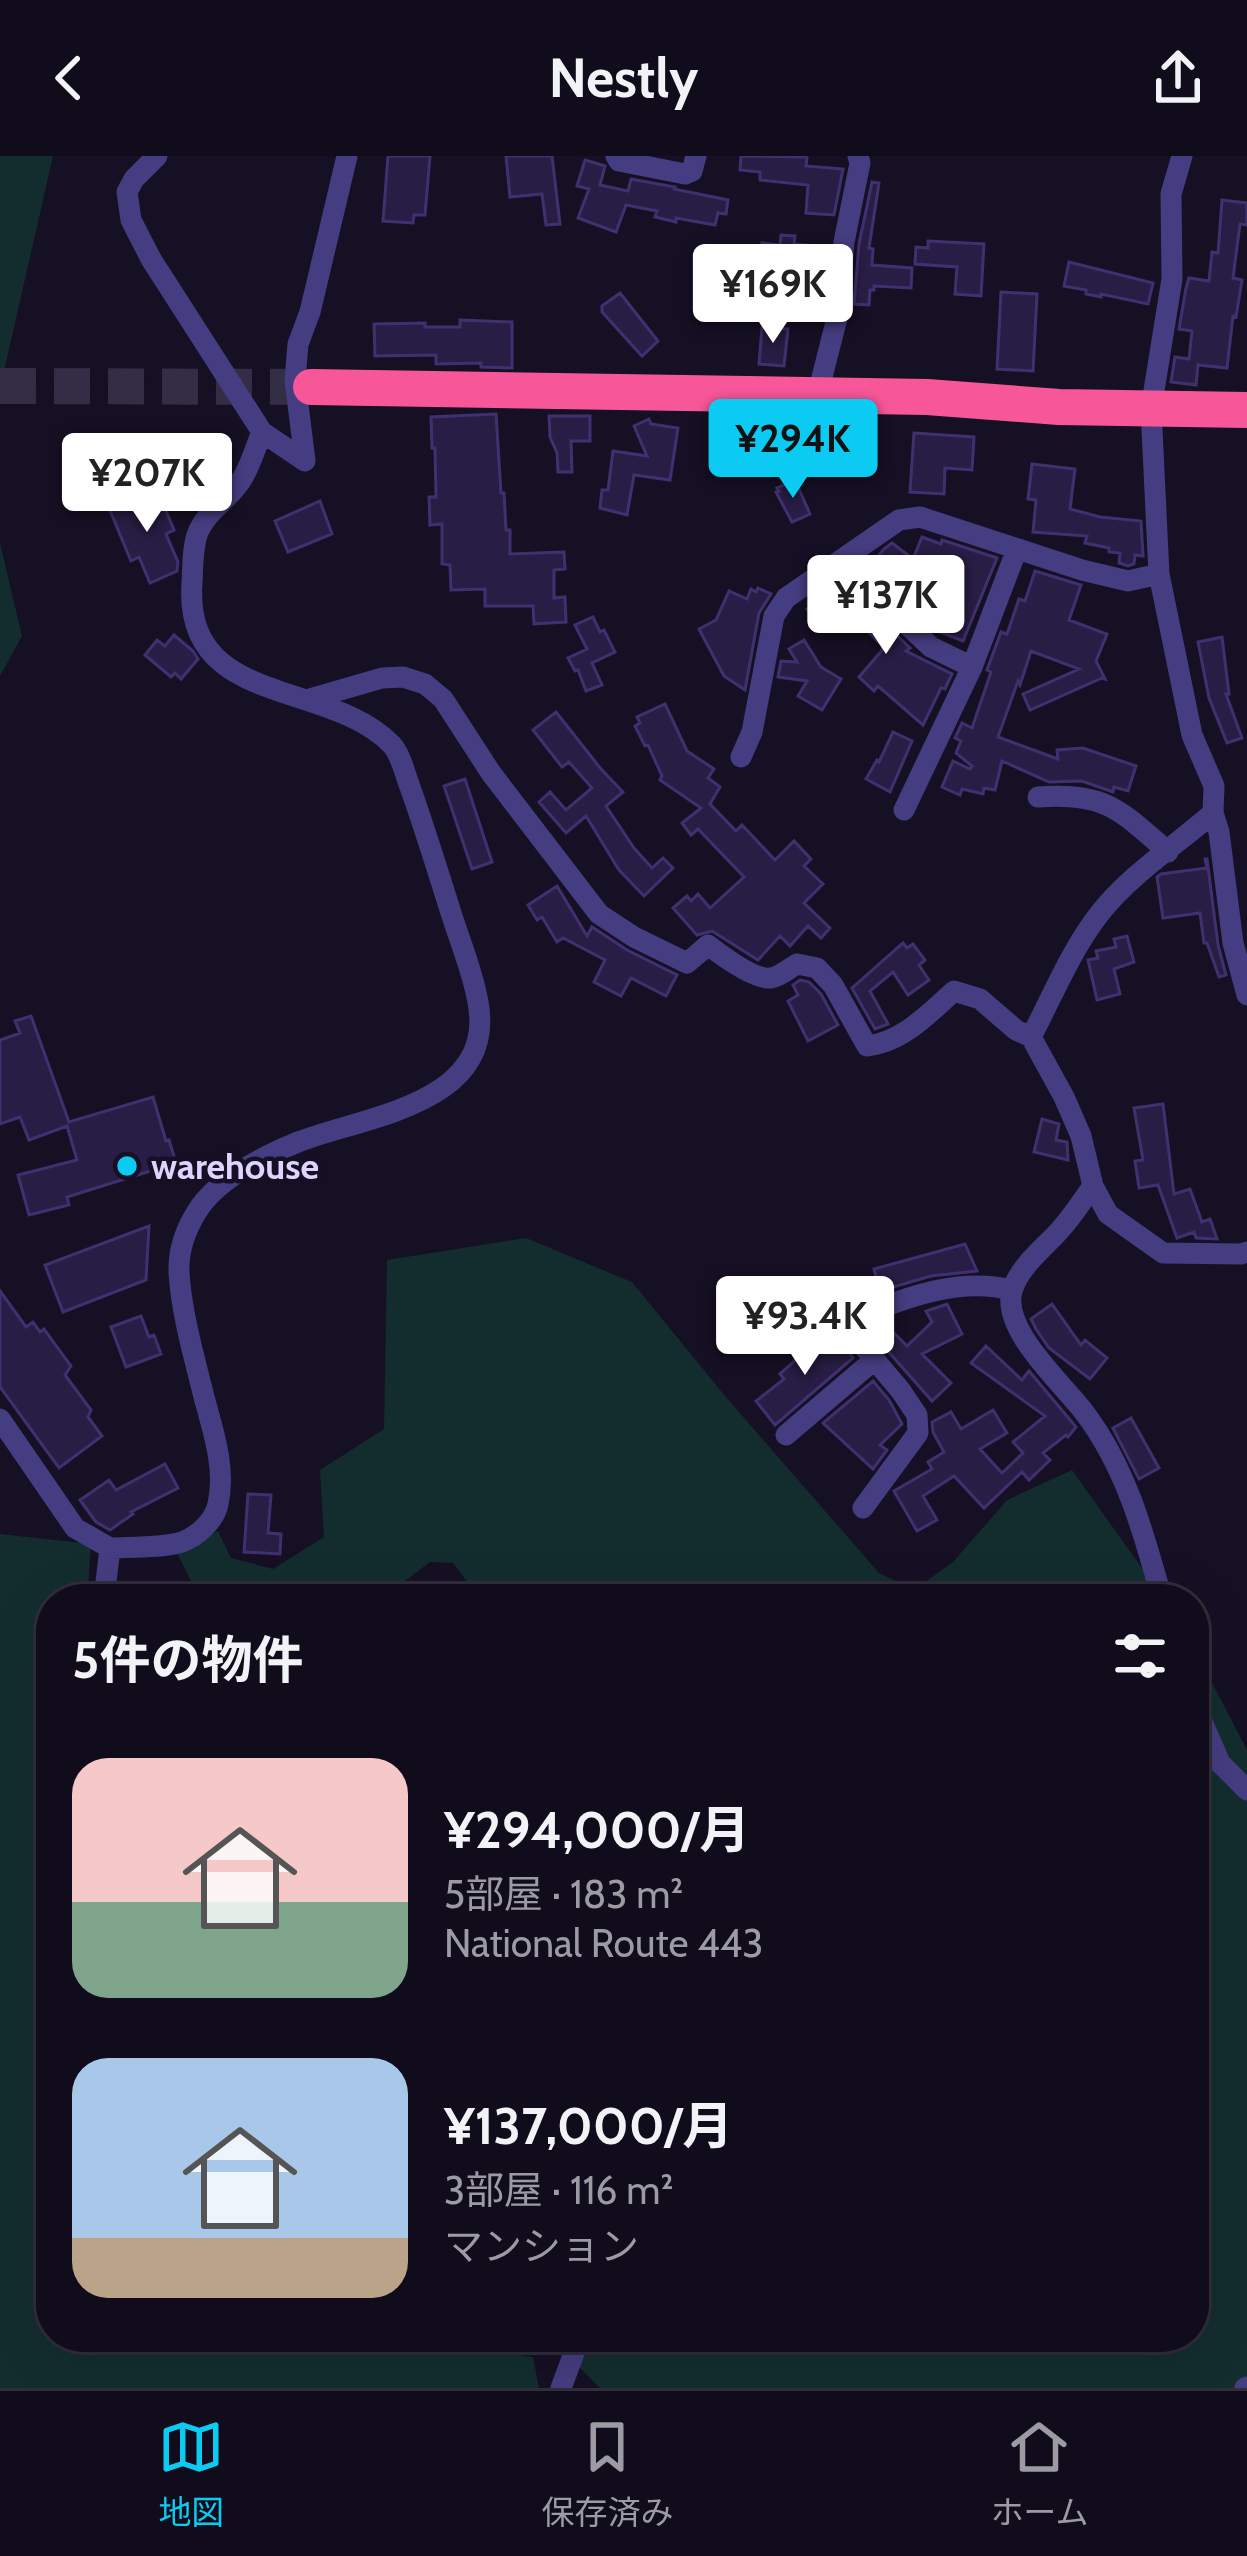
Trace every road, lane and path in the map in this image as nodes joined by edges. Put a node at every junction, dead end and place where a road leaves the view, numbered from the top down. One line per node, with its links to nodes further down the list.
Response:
1 (157, 156): 11 (street)
2 (347, 156): 11 (street)
3 (616, 156): 4 (street)
4 (696, 156)
5 (858, 156): 8 (street)
6 (1182, 156): 9 (street)
7 (311, 387): 8 (highway)
8 (817, 397): 9 (highway)
9 (1151, 409): 10 (highway); 14 (street)
10 (1242, 410)
11 (262, 432): 16 (street)
12 (1017, 549): 13 (street); 14 (street); 15 (street)
13 (846, 558): 15 (street); 17 (street)
14 (1159, 574): 20 (street)
15 (972, 667): 19 (street)
16 (305, 700): 23 (street); 31 (street)
17 (741, 757)
18 (1038, 797): 21 (street)
19 (904, 811)
20 (1213, 813): 21 (street); 22 (street)
21 (1168, 852): 23 (street)
22 (1247, 995)
23 (1030, 1036): 24 (street)
24 (1093, 1186): 25 (street); 26 (street)
25 (1247, 1252)
26 (1011, 1290): 27 (street); 33 (street)
27 (874, 1360): 29 (street); 30 (street)
28 (0, 1420): 31 (street)
29 (786, 1435)
30 (863, 1508)
31 (110, 1549): 32 (street)
32 (106, 1584)
33 (1158, 1584)
34 (1209, 1737): 35 (street)
35 (1247, 1790)
36 (574, 2352): 37 (street)
37 (561, 2388)

